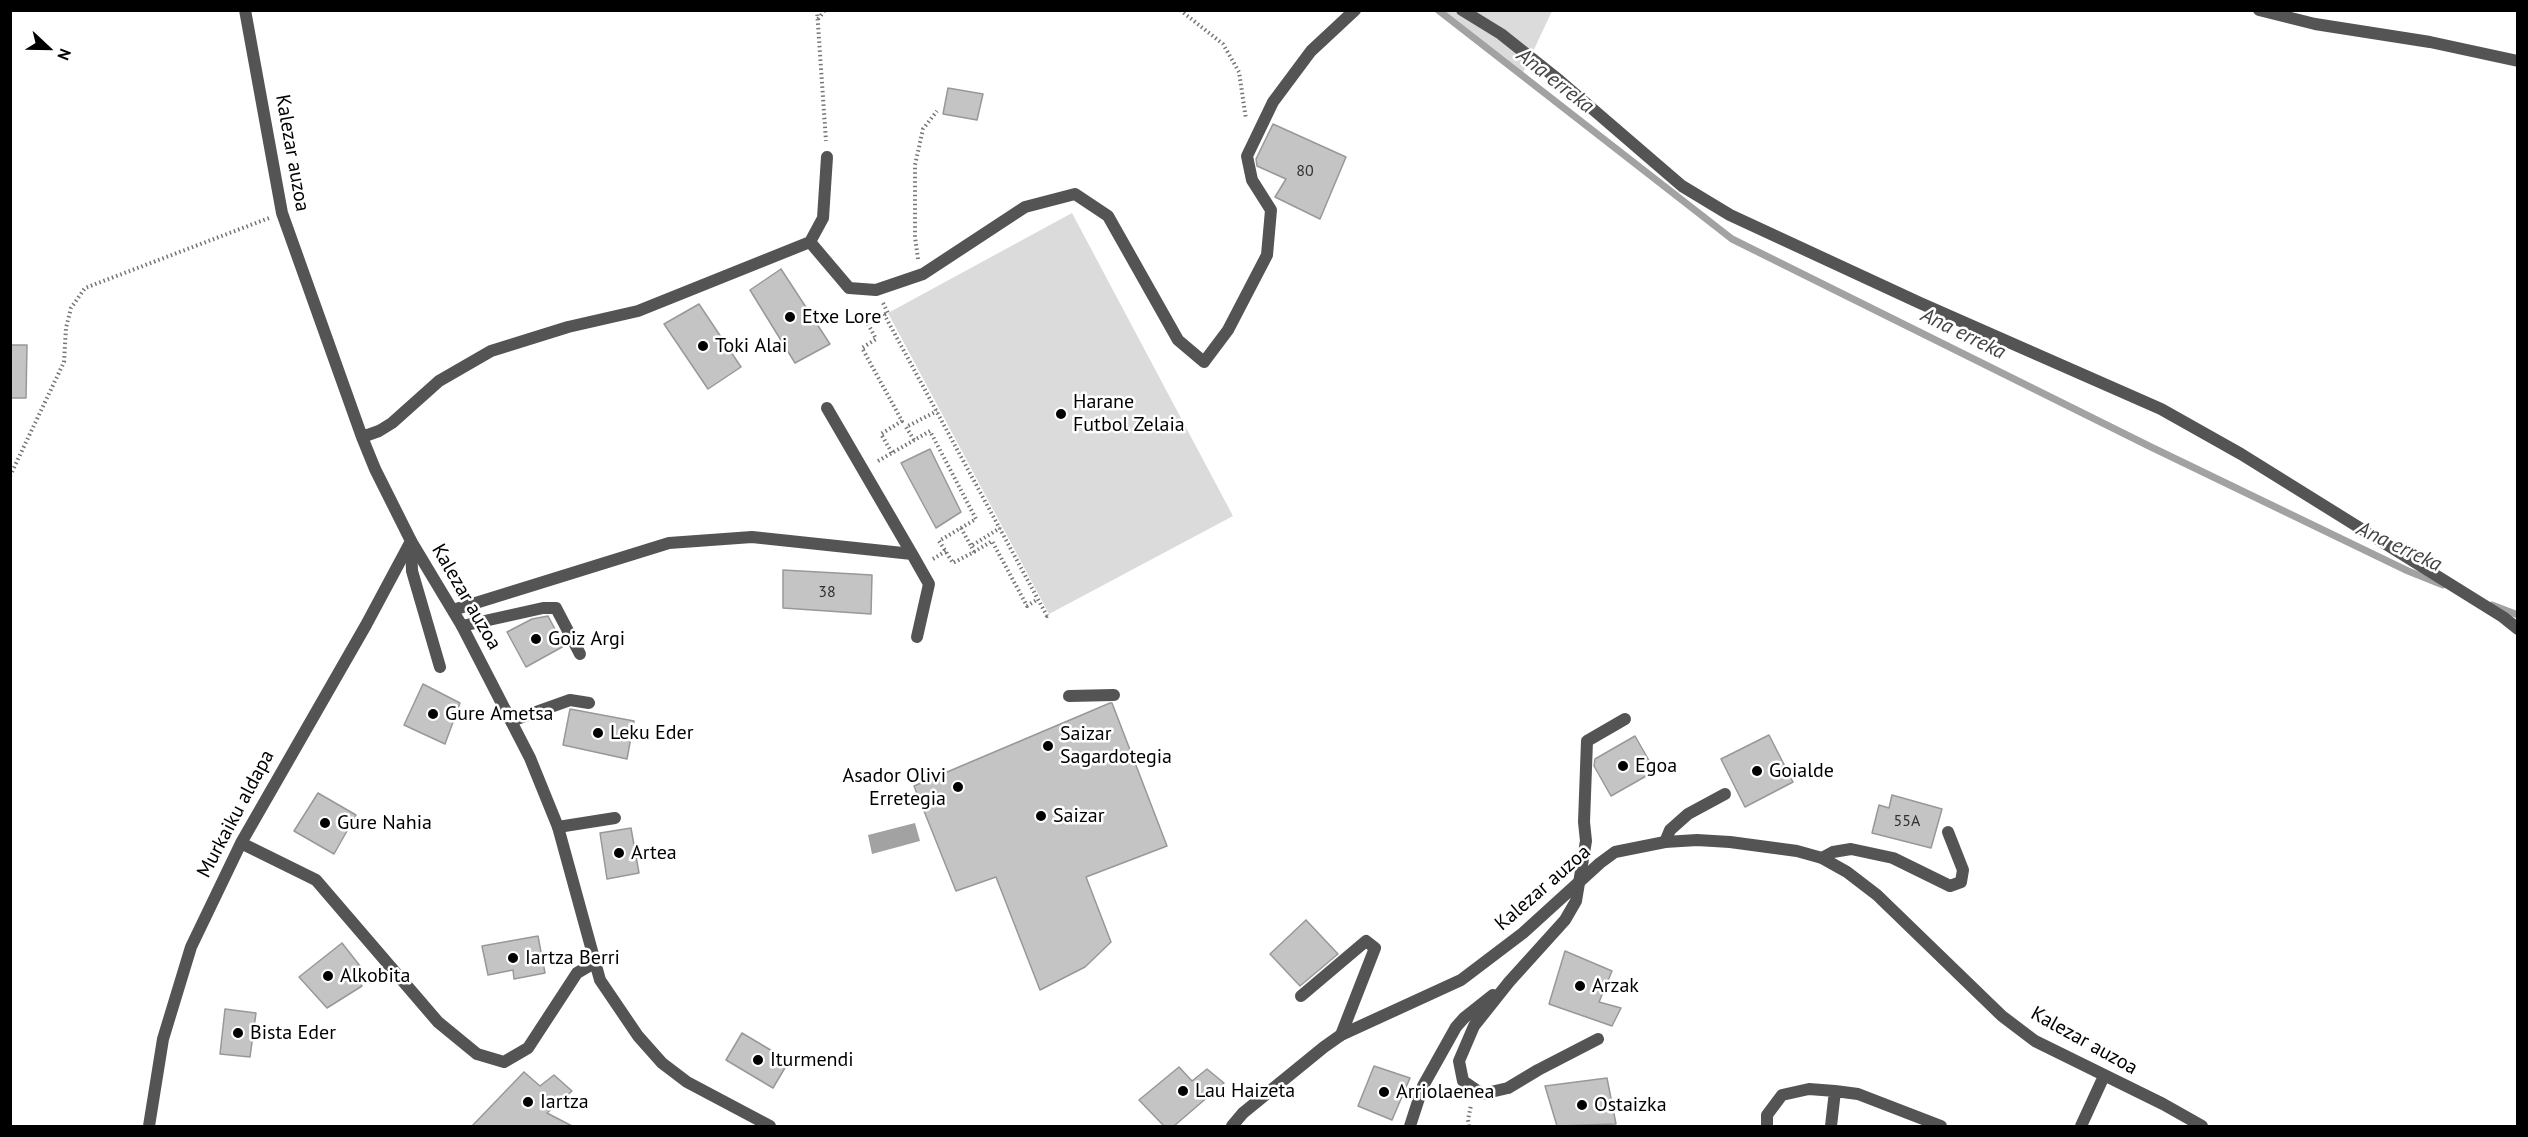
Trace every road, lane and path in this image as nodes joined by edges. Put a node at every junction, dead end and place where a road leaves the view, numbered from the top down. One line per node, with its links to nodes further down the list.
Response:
1 (245, 10): 13 (street, Kalezar auzoa)
2 (817, 10): 8 (path)
3 (825, 10): 8 (path)
4 (1180, 10): 11 (path)
5 (1355, 10): 15 (street)
6 (1462, 10): 37 (street)
7 (2259, 10): 9 (street)
8 (817, 19): 12 (path)
9 (2517, 61)
10 (936, 111): 15 (path)
11 (1246, 121)
12 (827, 157): 14 (street)
13 (282, 213): 20 (street, Kalezar auzoa); 24 (path)
14 (810, 242): 16 (street); 20 (street)
15 (920, 275): 16 (street)
16 (876, 290): 17 (path)
17 (884, 314): 19 (path); 22 (path)
18 (827, 408): 31 (street)
19 (937, 411): 21 (path); 26 (path)
20 (362, 437): 27 (street, Kalezar auzoa)
21 (914, 440): 22 (path); 25 (path)
22 (892, 453): 23 (path)
23 (878, 461)
24 (10, 476)
25 (961, 528): 28 (path); 29 (path)
26 (1000, 528): 28 (path); 33 (path)
27 (411, 542): 34 (street, Kalezar auzoa); 40 (street); 51 (street, Murkaiku aldapa)
28 (971, 546): 30 (path)
29 (946, 551): 30 (path); 32 (path)
30 (974, 552): 33 (path)
31 (912, 554): 34 (street); 38 (street)
32 (933, 559)
33 (1038, 599): 35 (path)
34 (453, 610): 36 (street, Kalezar auzoa)
35 (1049, 614)
36 (462, 626): 39 (street); 45 (street, Kalezar auzoa)
37 (2517, 629)
38 (917, 637)
39 (580, 654)
40 (440, 667)
41 (1114, 695): 42 (street)
42 (1069, 696)
43 (589, 703): 45 (street)
44 (1625, 719): 53 (street)
45 (511, 721): 48 (street, Kalezar auzoa)
46 (1725, 794): 50 (street)
47 (615, 818): 48 (street)
48 (558, 827): 54 (street, Kalezar auzoa)
49 (1948, 832): 52 (street)
50 (1665, 842): 52 (street, Kalezar auzoa); 53 (street, Kalezar auzoa)
51 (240, 843): 54 (street); 61 (street, Murkaiku aldapa)
52 (1822, 858): 59 (street, Kalezar auzoa)
53 (1581, 879): 55 (street); 57 (street, Kalezar auzoa)
54 (594, 963): 62 (street, Kalezar auzoa)
55 (1504, 988): 58 (street); 64 (street)
56 (1300, 996): 57 (street)
57 (1341, 1035): 63 (street, Kalezar auzoa)
58 (1598, 1039)
59 (2104, 1076): 68 (street); 69 (street, Kalezar auzoa)
60 (1835, 1092): 65 (street); 66 (street); 67 (street)
61 (148, 1126)
62 (770, 1126)
63 (1232, 1126)
64 (1410, 1126)
65 (1767, 1126)
66 (1831, 1126)
67 (1941, 1126)
68 (2081, 1126)
69 (2202, 1126)

